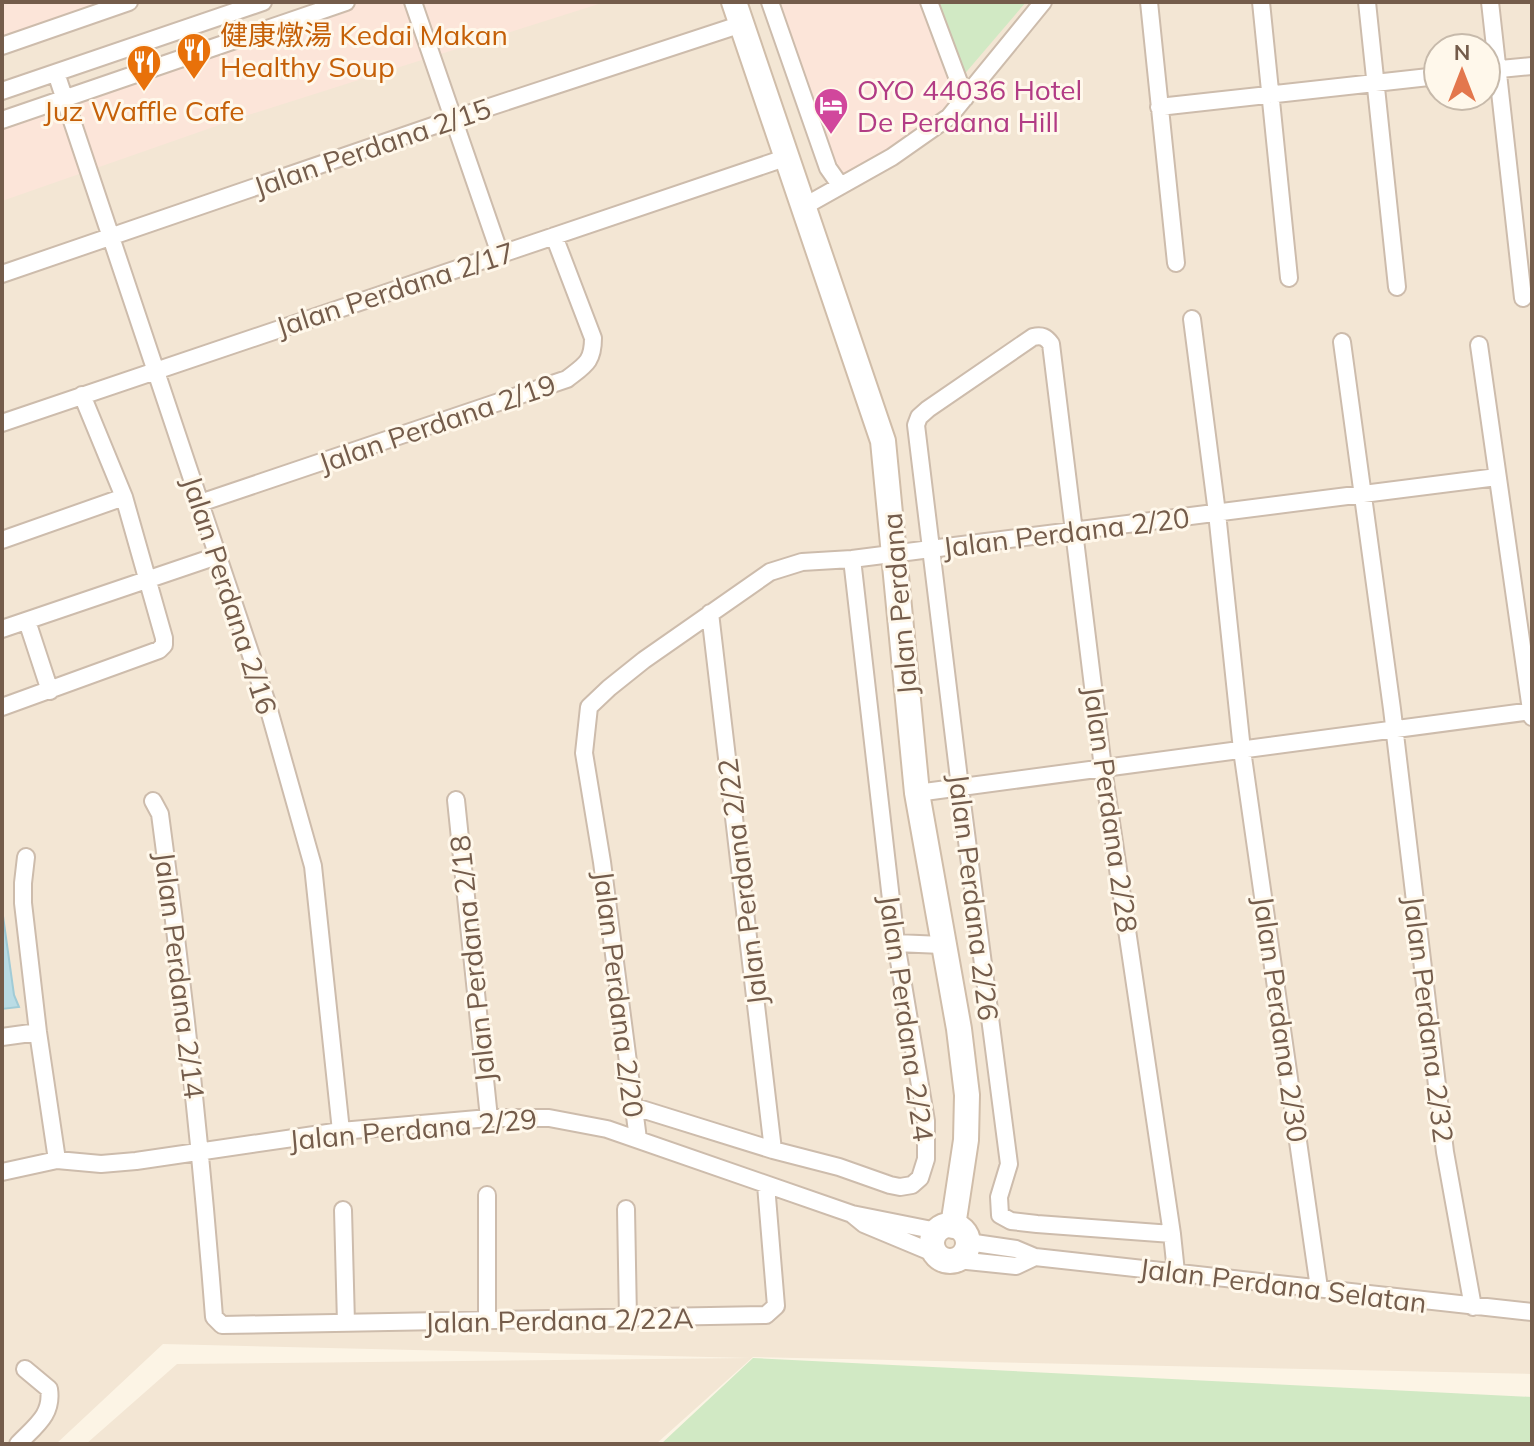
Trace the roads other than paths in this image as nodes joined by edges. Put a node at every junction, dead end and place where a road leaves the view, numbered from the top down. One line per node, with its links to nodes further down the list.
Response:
1 (129, 2): 14 (street)
2 (263, 2): 17 (street)
3 (346, 2): 23 (street)
4 (413, 2): 26 (street)
5 (770, 2): 29 (street)
6 (929, 2): 22 (street)
7 (1043, 2): 22 (street)
8 (1149, 2): 24 (street)
9 (1261, 2): 21 (street)
10 (1367, 2): 19 (street)
11 (1490, 2): 13 (street)
12 (738, 13): 26 (street, Jalan Perdana 2/15); 28 (street, Jalan Perdana)
13 (1491, 32)
14 (2, 46)
15 (1532, 66): 16 (street)
16 (1502, 69)
17 (56, 73): 20 (street); 23 (street, Jalan Perdana 2/16)
18 (1422, 78): 19 (street)
19 (1375, 83): 21 (street); 37 (street)
20 (2, 91)
21 (1270, 95): 24 (street); 36 (street)
22 (965, 98): 29 (street)
23 (64, 99): 27 (street); 31 (street, Jalan Perdana 2/16)
24 (1159, 107): 34 (street)
25 (1498, 112): 38 (street)
26 (453, 119): 31 (street, Jalan Perdana 2/15); 33 (street)
27 (2, 120)
28 (788, 157): 30 (street, Jalan Perdana); 32 (street, Jalan Perdana 2/17)
29 (840, 185): 30 (street)
30 (803, 207): 54 (street, Jalan Perdana)
31 (110, 235): 35 (street, Jalan Perdana 2/15); 42 (street, Jalan Perdana 2/16)
32 (554, 236): 33 (street, Jalan Perdana 2/17); 49 (street, Jalan Perdana 2/19)
33 (500, 254): 42 (street, Jalan Perdana 2/17)
34 (1176, 263)
35 (2, 274)
36 (1289, 278)
37 (1397, 287)
38 (1523, 298)
39 (1192, 319): 50 (street, Jalan Perdana 2/30)
40 (1342, 342): 47 (street)
41 (1479, 345): 46 (street)
42 (155, 370): 43 (street, Jalan Perdana 2/17); 49 (street, Jalan Perdana 2/16)
43 (82, 395): 45 (street, Jalan Perdana 2/17); 48 (street)
44 (928, 409): 51 (street, Jalan Perdana 2/28); 53 (street, Jalan Perdana 2/26)
45 (2, 423)
46 (1497, 477): 47 (street, Jalan Perdana 2/20); 63 (street)
47 (1361, 496): 50 (street, Jalan Perdana 2/20); 64 (street, Jalan Perdana 2/32)
48 (124, 497): 52 (street); 57 (street)
49 (200, 503): 55 (street, Jalan Perdana 2/16)
50 (1217, 513): 51 (street, Jalan Perdana 2/20); 65 (street, Jalan Perdana 2/30)
51 (1073, 530): 53 (street, Jalan Perdana 2/20); 66 (street, Jalan Perdana 2/28)
52 (2, 540)
53 (932, 549): 54 (street, Jalan Perdana 2/20); 67 (street, Jalan Perdana 2/26)
54 (895, 553): 56 (street, Jalan Perdana 2/20); 68 (street, Jalan Perdana)
55 (217, 556): 57 (street); 78 (street, Jalan Perdana 2/16)
56 (852, 559): 58 (street, Jalan Perdana 2/20); 72 (street, Jalan Perdana 2/24)
57 (149, 579): 59 (street); 61 (street)
58 (710, 613): 76 (street, Jalan Perdana 2/20); 80 (street, Jalan Perdana 2/22)
59 (27, 621): 60 (street); 61 (street)
60 (2, 629)
61 (50, 691): 62 (street)
62 (2, 707)
63 (1532, 713): 64 (street)
64 (1394, 730): 65 (street); 92 (street, Jalan Perdana 2/32)
65 (1242, 742): 66 (street); 91 (street, Jalan Perdana 2/30)
66 (1103, 768): 67 (street); 88 (street, Jalan Perdana 2/28)
67 (960, 787): 68 (street); 88 (street, Jalan Perdana 2/26)
68 (917, 793): 73 (street, Jalan Perdana)
69 (456, 800): 77 (street, Jalan Perdana 2/18)
70 (153, 801): 81 (street, Jalan Perdana 2/14)
71 (26, 857): 74 (street)
72 (896, 943): 73 (street); 80 (street, Jalan Perdana 2/24)
73 (942, 945): 89 (street, Jalan Perdana)
74 (38, 1032): 75 (street); 82 (street)
75 (2, 1037)
76 (635, 1107): 79 (street, Jalan Perdana 2/20); 80 (street, Jalan Perdana 2/24)
77 (489, 1118): 78 (street, Jalan Perdana 2/29); 79 (street, Jalan Perdana 2/29)
78 (341, 1131): 81 (street, Jalan Perdana 2/29)
79 (638, 1139): 84 (street, Jalan Perdana 2/29)
80 (773, 1150)
81 (202, 1151): 82 (street, Jalan Perdana 2/29); 96 (street, Jalan Perdana 2/14)
82 (57, 1160): 83 (street, Jalan Perdana 2/29)
83 (2, 1172)
84 (766, 1185): 89 (street, Jalan Perdana 2/29); 94 (street, Jalan Perdana 2/22A)
85 (487, 1195): 95 (street)
86 (626, 1209): 94 (street)
87 (343, 1210): 97 (street)
88 (1172, 1234): 90 (street, Jalan Perdana 2/28)
89 (950, 1242): 90 (street, Jalan Perdana Selatan)
90 (1176, 1272): 91 (street, Jalan Perdana Selatan)
91 (1319, 1288): 92 (street, Jalan Perdana Selatan)
92 (1473, 1307): 93 (street, Jalan Perdana Selatan)
93 (1532, 1312)
94 (628, 1319): 95 (street, Jalan Perdana 2/22A)
95 (487, 1321): 97 (street, Jalan Perdana 2/22A)
96 (216, 1322): 97 (street, Jalan Perdana 2/22A)
97 (346, 1323)
98 (25, 1369): 99 (street)
99 (18, 1444)

